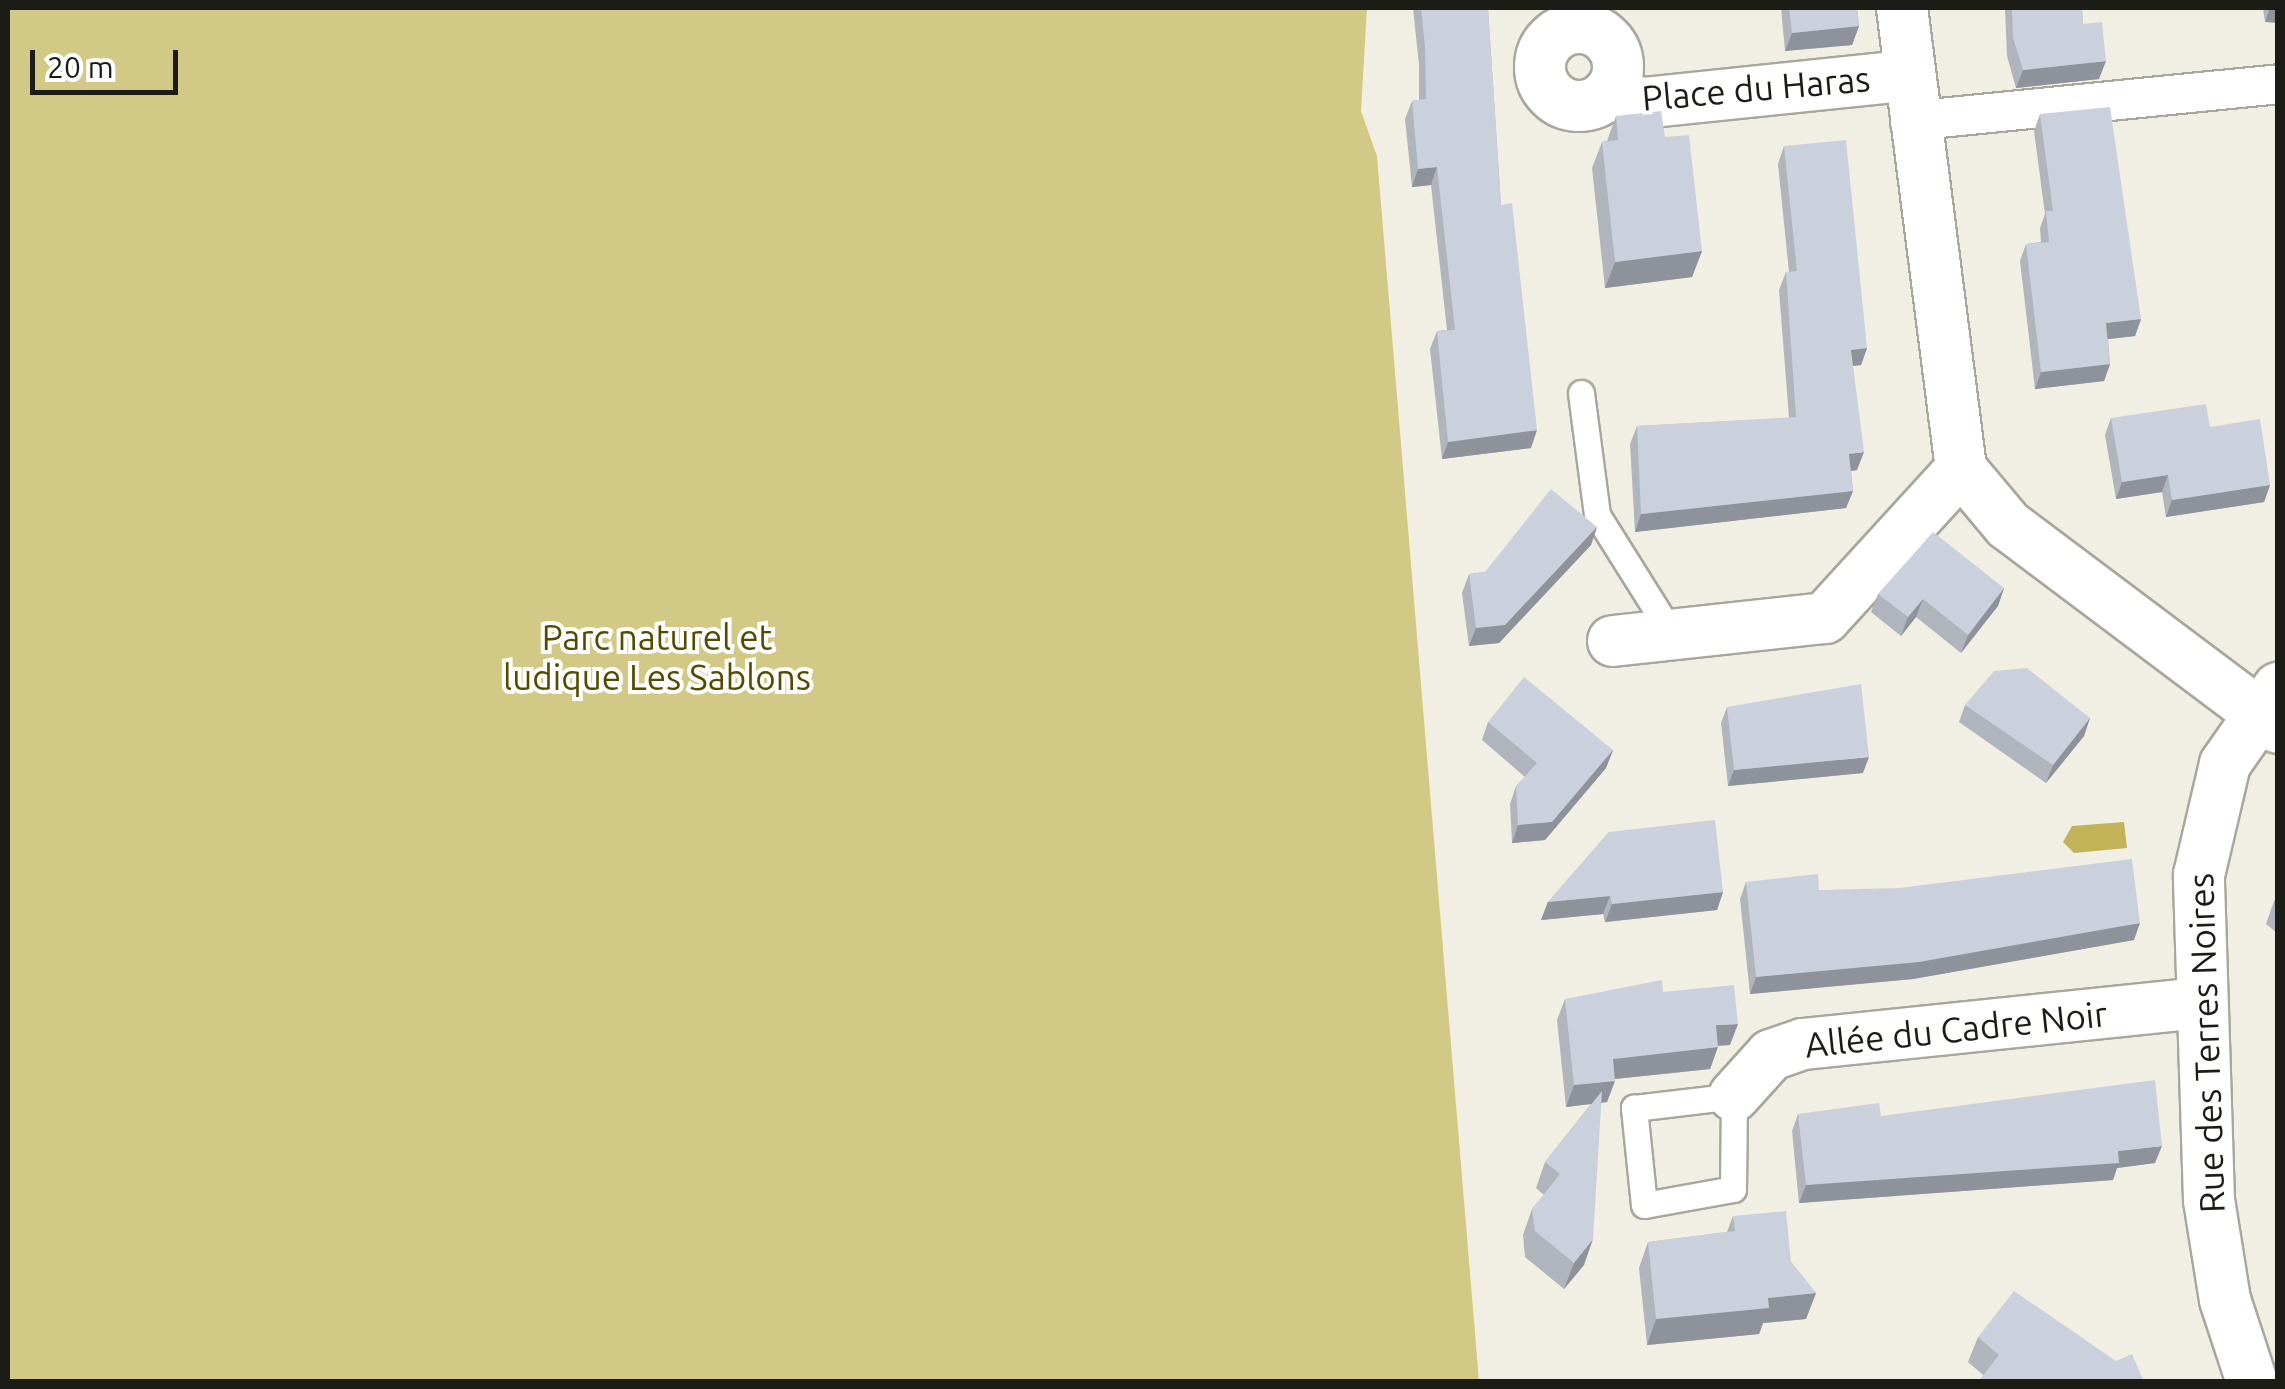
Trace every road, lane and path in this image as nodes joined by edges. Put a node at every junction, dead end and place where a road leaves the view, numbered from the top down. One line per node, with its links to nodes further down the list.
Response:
1 (1902, 8): 4 (street)
2 (2278, 84): 4 (street)
3 (1607, 94): 4 (street, Place du Haras)
4 (1908, 98): 6 (street)
5 (1581, 393): 7 (lane)
6 (1961, 470): 7 (street); 9 (street)
7 (1673, 636): 8 (street)
8 (1613, 640)
9 (2271, 709): 10 (street, Rue des Terres Noires)
10 (2198, 1003): 11 (street, Allée du Cadre Noir); 12 (street, Rue des Terres Noires)
11 (1734, 1096): 11 (lane)
12 (2252, 1382)

